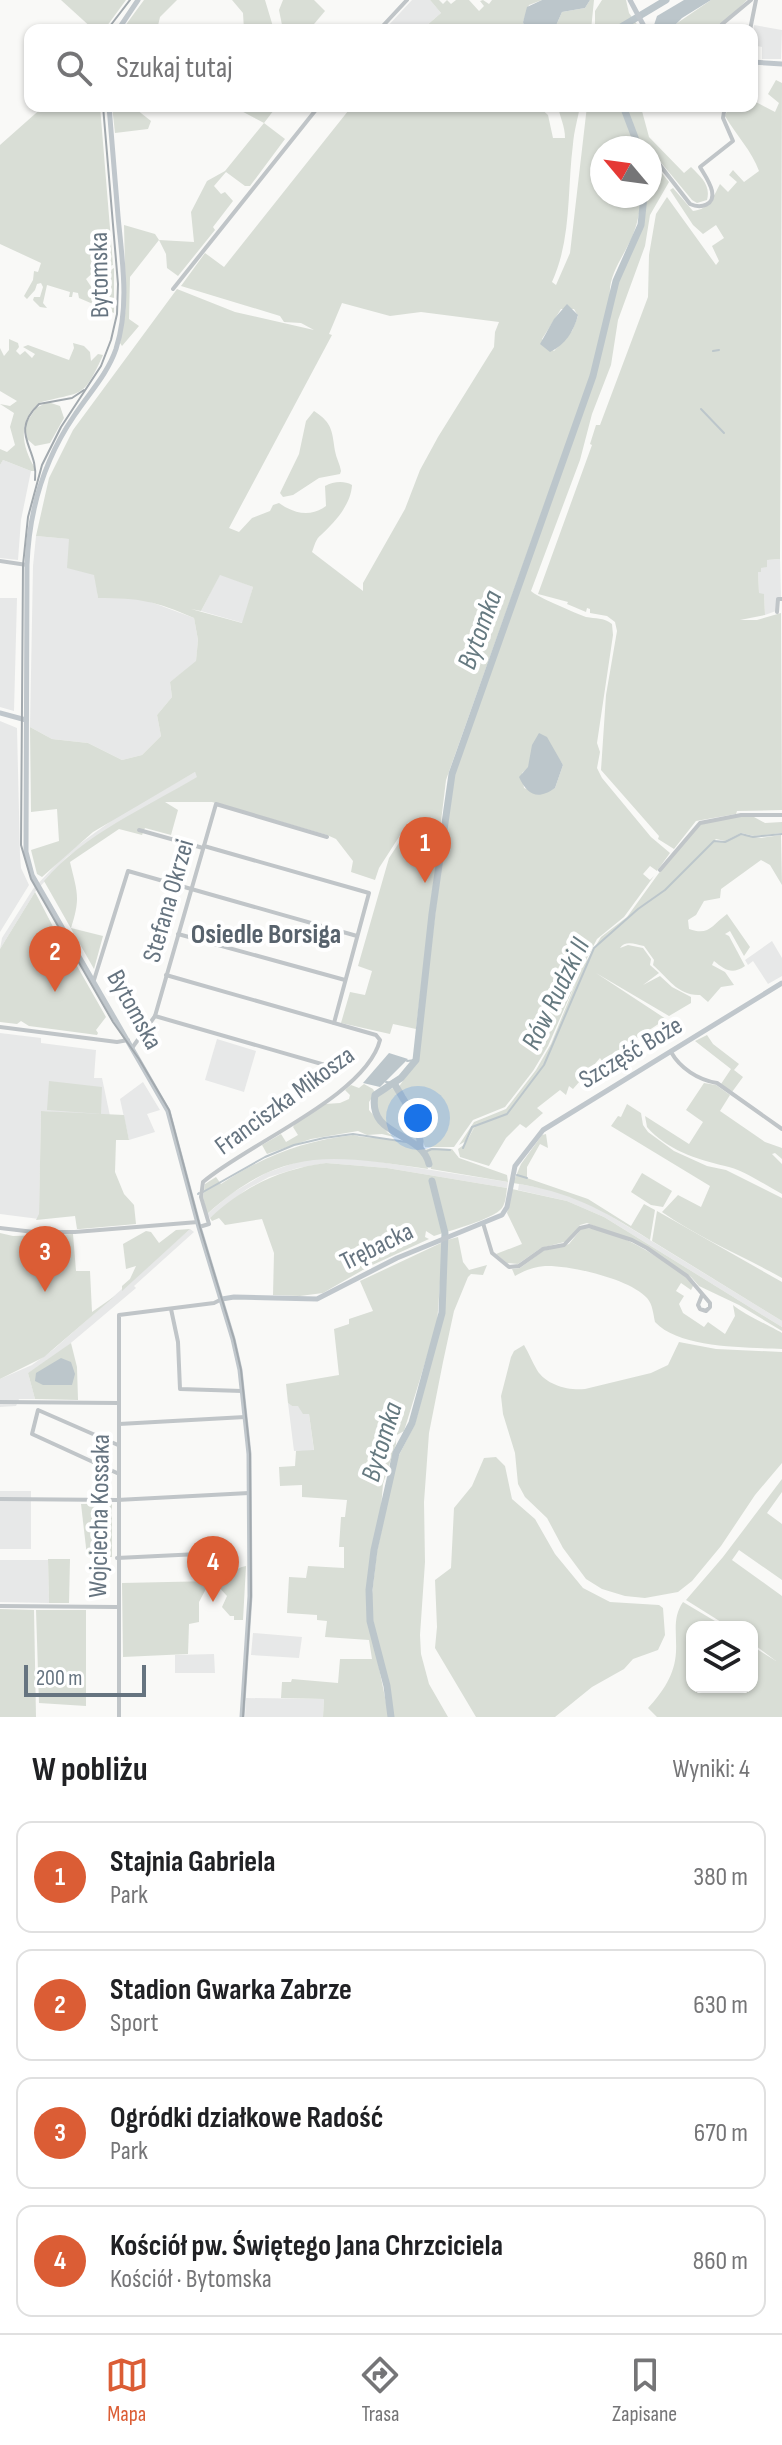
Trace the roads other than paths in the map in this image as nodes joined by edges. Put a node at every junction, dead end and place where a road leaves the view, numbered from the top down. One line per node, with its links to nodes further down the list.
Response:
1 (138, 0): 5 (street)
2 (407, 0): 6 (street)
3 (754, 0): 8 (street); 9 (street)
4 (631, 4): 7 (street)
5 (122, 24)
6 (385, 24)
7 (642, 24)
8 (723, 24)
9 (751, 24)
10 (758, 62): 11 (street)
11 (782, 64)
12 (109, 112): 18 (street, Bytomska)
13 (314, 112): 16 (street)
14 (724, 112): 15 (street)
15 (662, 168)
16 (173, 289)
17 (0, 561): 18 (street)
18 (27, 565): 22 (street, Bytomska)
19 (782, 599): 20 (street)
20 (777, 612)
21 (0, 713): 22 (street)
22 (26, 720): 32 (street, Bytomska)
23 (782, 815): 27 (street)
24 (139, 830): 26 (street)
25 (327, 837): 26 (street, Stefana Okrzei)
26 (203, 847): 28 (street, Stefana Okrzei); 30 (street)
27 (660, 870)
28 (190, 889): 29 (street, Stefana Okrzei); 30 (street); 32 (street)
29 (178, 934): 31 (street, Stefana Okrzei); 33 (street)
30 (357, 936): 33 (street)
31 (166, 975): 35 (street, Stefana Okrzei); 36 (street)
32 (94, 980): 38 (street, Bytomska)
33 (345, 980): 36 (street)
34 (782, 983): 40 (street, Szczęść Boże)
35 (155, 1016): 39 (street, Stefana Okrzei); 41 (street)
36 (334, 1023): 45 (street, Franciszka Mikosza)
37 (0, 1027): 38 (street)
38 (128, 1040): 39 (street, Bytomska)
39 (132, 1048): 45 (street, Bytomska)
40 (670, 1052): 42 (street); 43 (street, Szczęść Boże)
41 (339, 1069)
42 (782, 1129)
43 (514, 1171): 44 (street, Trębacka)
44 (483, 1223): 47 (street); 48 (street, Trębacka)
45 (198, 1225): 46 (street); 48 (street, Bytomska)
46 (0, 1228)
47 (702, 1295)
48 (222, 1299): 49 (street); 50 (street, Bytomska)
49 (171, 1309): 50 (street); 52 (street, Wojciecha Kossaka)
50 (242, 1391): 53 (street, Bytomska)
51 (0, 1402): 52 (street)
52 (119, 1403): 54 (street, Wojciecha Kossaka)
53 (245, 1417): 54 (street); 57 (street, Bytomska)
54 (119, 1424): 55 (street, Wojciecha Kossaka)
55 (118, 1445): 56 (street, Wojciecha Kossaka); 56 (street)
56 (117, 1473): 59 (street, Wojciecha Kossaka)
57 (249, 1493): 59 (street); 65 (street, Bytomska)
58 (0, 1499): 59 (street)
59 (117, 1500): 61 (street, Wojciecha Kossaka)
60 (219, 1553): 61 (street)
61 (117, 1558): 63 (street, Wojciecha Kossaka)
62 (0, 1606): 63 (street)
63 (117, 1607): 64 (street, Wojciecha Kossaka)
64 (119, 1717)
65 (242, 1717)

